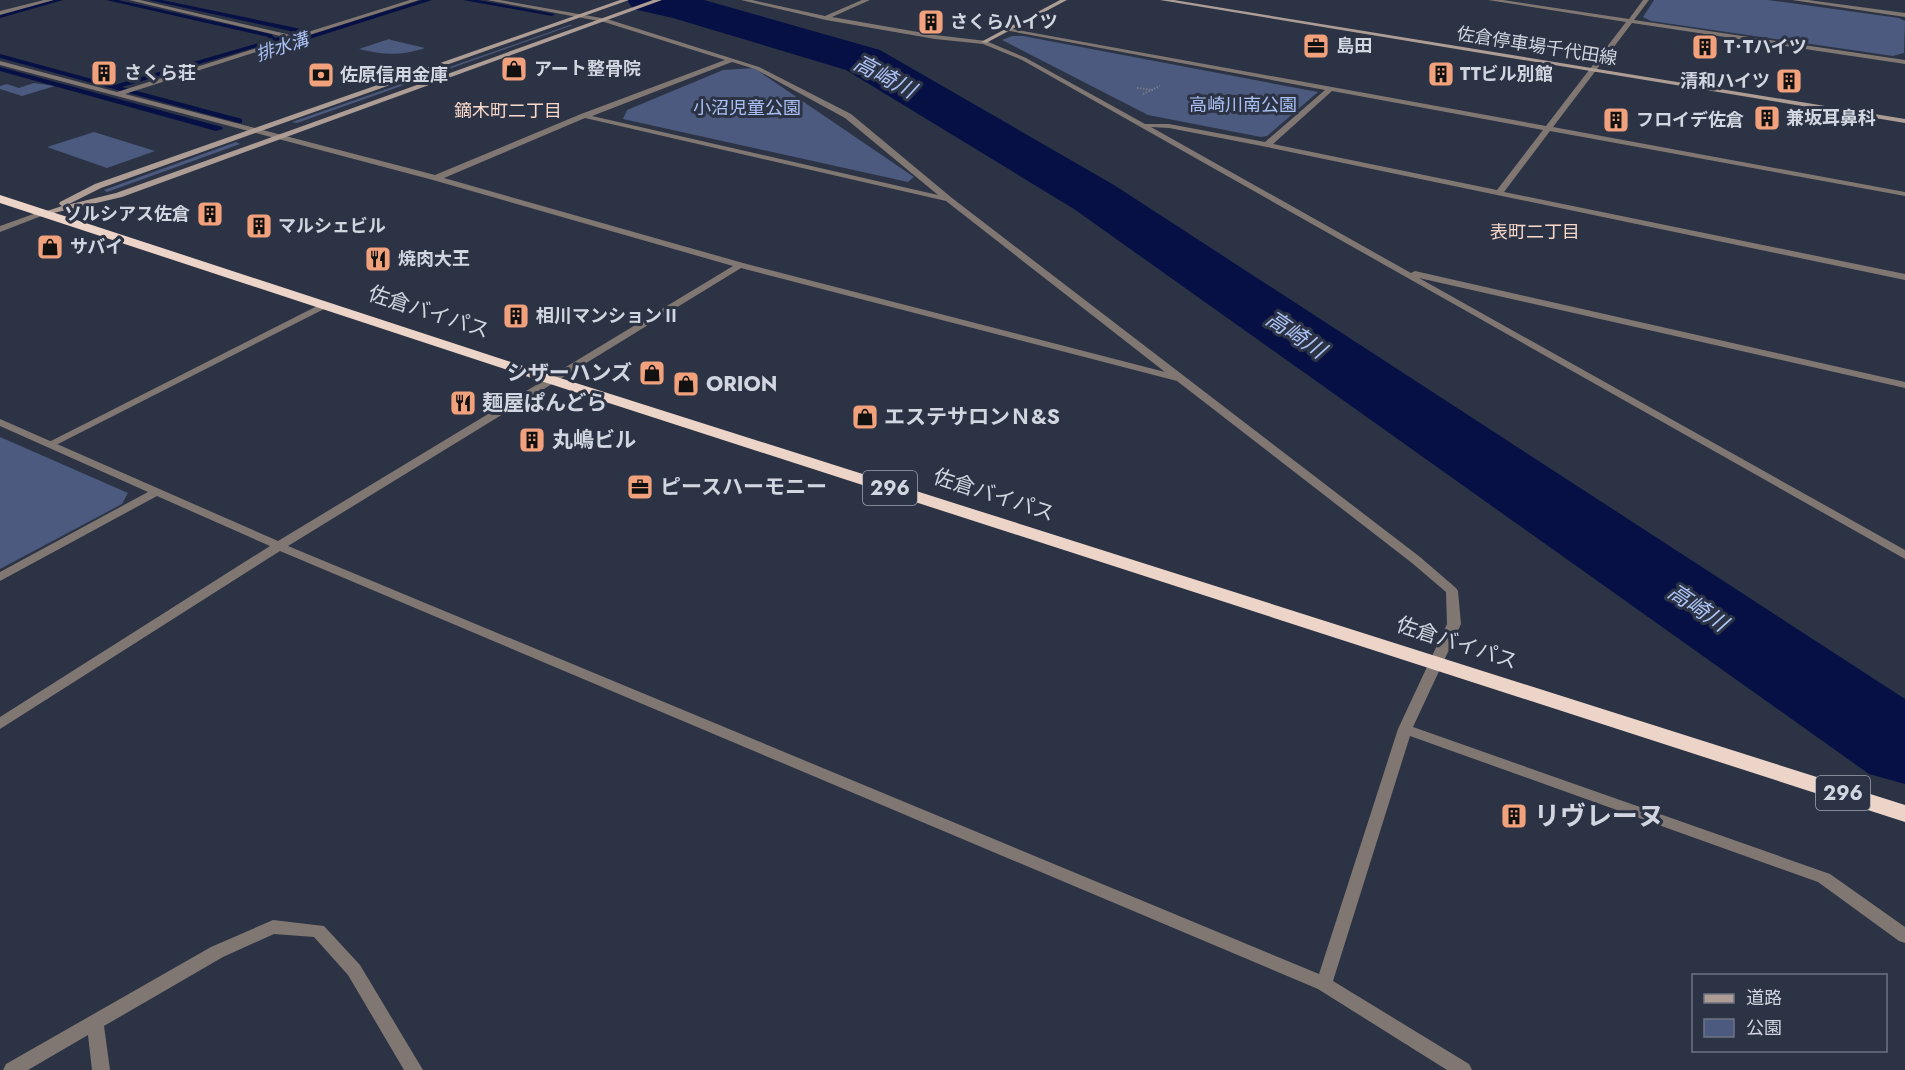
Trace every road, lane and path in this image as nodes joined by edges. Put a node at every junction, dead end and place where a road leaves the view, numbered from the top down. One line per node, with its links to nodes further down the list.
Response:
1 (51, 0): 14 (street)
2 (132, 0): 21 (street)
3 (416, 0): 21 (street)
4 (490, 0): 15 (street)
5 (626, 0): 15 (street)
6 (659, 0): 18 (street)
7 (744, 0): 17 (street)
8 (867, 0): 17 (street)
9 (1064, 0): 20 (street)
10 (1163, 0): 26 (street, 佐倉停車場千代田線)
11 (1491, 0): 19 (street)
12 (1646, 0): 19 (street)
13 (1795, 0): 16 (street)
14 (0, 14)
15 (583, 15): 18 (street); 35 (street)
16 (1905, 15)
17 (826, 18): 22 (street)
18 (605, 20): 23 (street); 36 (street)
19 (1631, 21): 24 (street); 26 (street)
20 (1007, 30): 22 (street); 28 (street)
21 (294, 37): 30 (street)
22 (984, 42): 33 (street)
23 (731, 60): 31 (street); 42 (street)
24 (1905, 62)
25 (0, 63): 30 (street)
26 (1591, 70): 32 (street, 佐倉停車場千代田線); 34 (street)
27 (1132, 85): 29 (path)
28 (1331, 89): 34 (street); 37 (street)
29 (1154, 90)
30 (117, 94): 35 (street)
31 (584, 116): 38 (street); 42 (street)
32 (1905, 121)
33 (1145, 125): 37 (street); 46 (street)
34 (1546, 128): 39 (street); 40 (street)
35 (253, 131): 36 (street); 43 (street)
36 (276, 138): 38 (street); 43 (street)
37 (1268, 145): 39 (street)
38 (436, 178): 45 (street)
39 (1499, 192): 47 (street)
40 (1905, 194)
41 (0, 199): 43 (highway, 佐倉バイパス / 296)
42 (949, 200): 50 (street)
43 (45, 213): 44 (street); 48 (highway, 佐倉バイパス / 296)
44 (0, 229)
45 (740, 265): 49 (street); 50 (street)
46 (1402, 271): 51 (street); 56 (street)
47 (1905, 277)
48 (325, 305): 49 (highway, 佐倉バイパス / 296); 53 (street)
49 (552, 380): 55 (street); 58 (highway, 佐倉バイパス / 296)
50 (1184, 380): 58 (street)
51 (1905, 385)
52 (0, 422): 53 (street)
53 (50, 444): 54 (street)
54 (158, 491): 55 (street); 57 (street)
55 (279, 546): 59 (street); 63 (street)
56 (1905, 555)
57 (0, 577)
58 (1434, 662): 60 (street); 61 (highway, 佐倉バイパス / 296)
59 (0, 724)
60 (1405, 729): 62 (street); 63 (street)
61 (1905, 814)
62 (1905, 936)
63 (1324, 984): 68 (street)
64 (95, 1022): 65 (street); 66 (street); 67 (street)
65 (12, 1070)
66 (101, 1070)
67 (414, 1070)
68 (1464, 1070)

